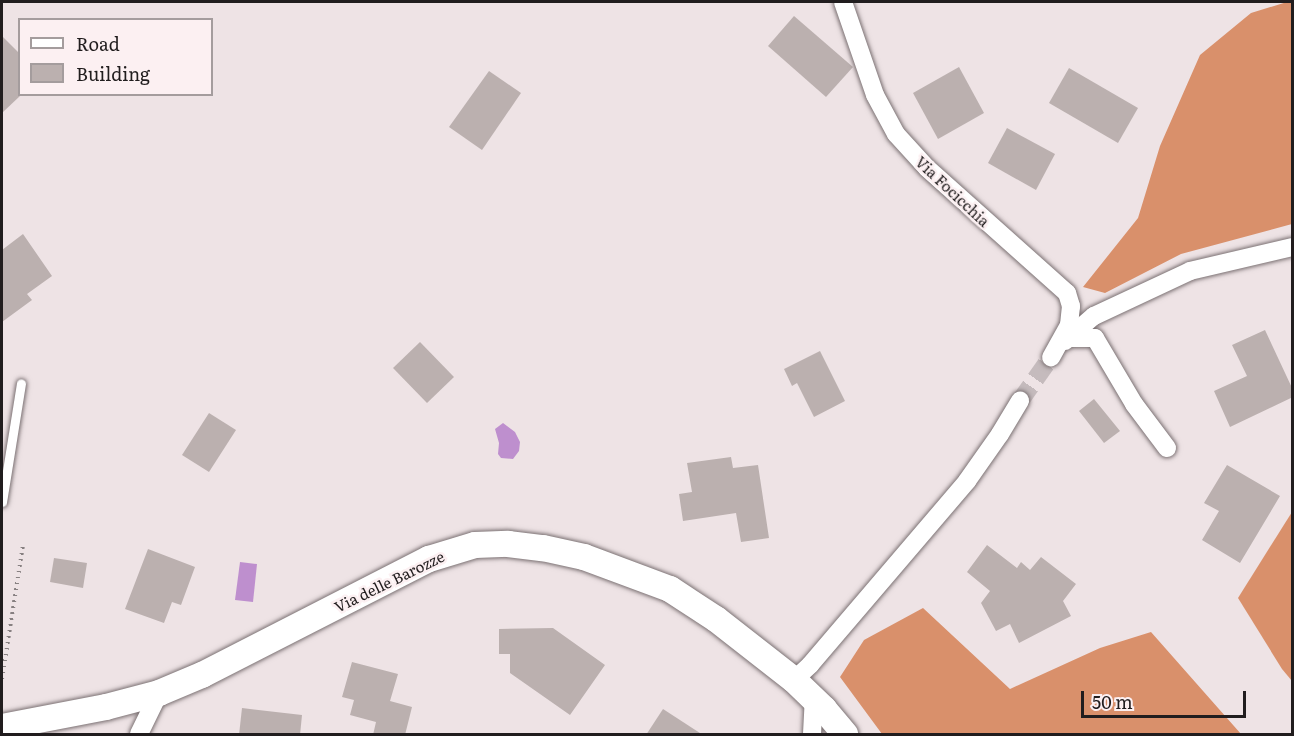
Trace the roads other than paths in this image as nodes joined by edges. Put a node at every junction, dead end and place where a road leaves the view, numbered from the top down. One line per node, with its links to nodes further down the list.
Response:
1 (843, 2): 3 (street, Via Focicchia)
2 (1293, 247): 3 (street)
3 (1059, 347): 6 (street)
4 (21, 384): 7 (lane)
5 (1020, 401): 8 (street)
6 (1167, 448)
7 (2, 502)
8 (794, 680): 9 (main road, Via delle Barozze); 10 (main road, Via delle Barozze)
9 (159, 693): 11 (main road, Via delle Barozze); 12 (street)
10 (814, 698): 13 (street); 14 (main road, Via delle Barozze)
11 (2, 727)
12 (140, 735)
13 (812, 735)
14 (845, 735)

